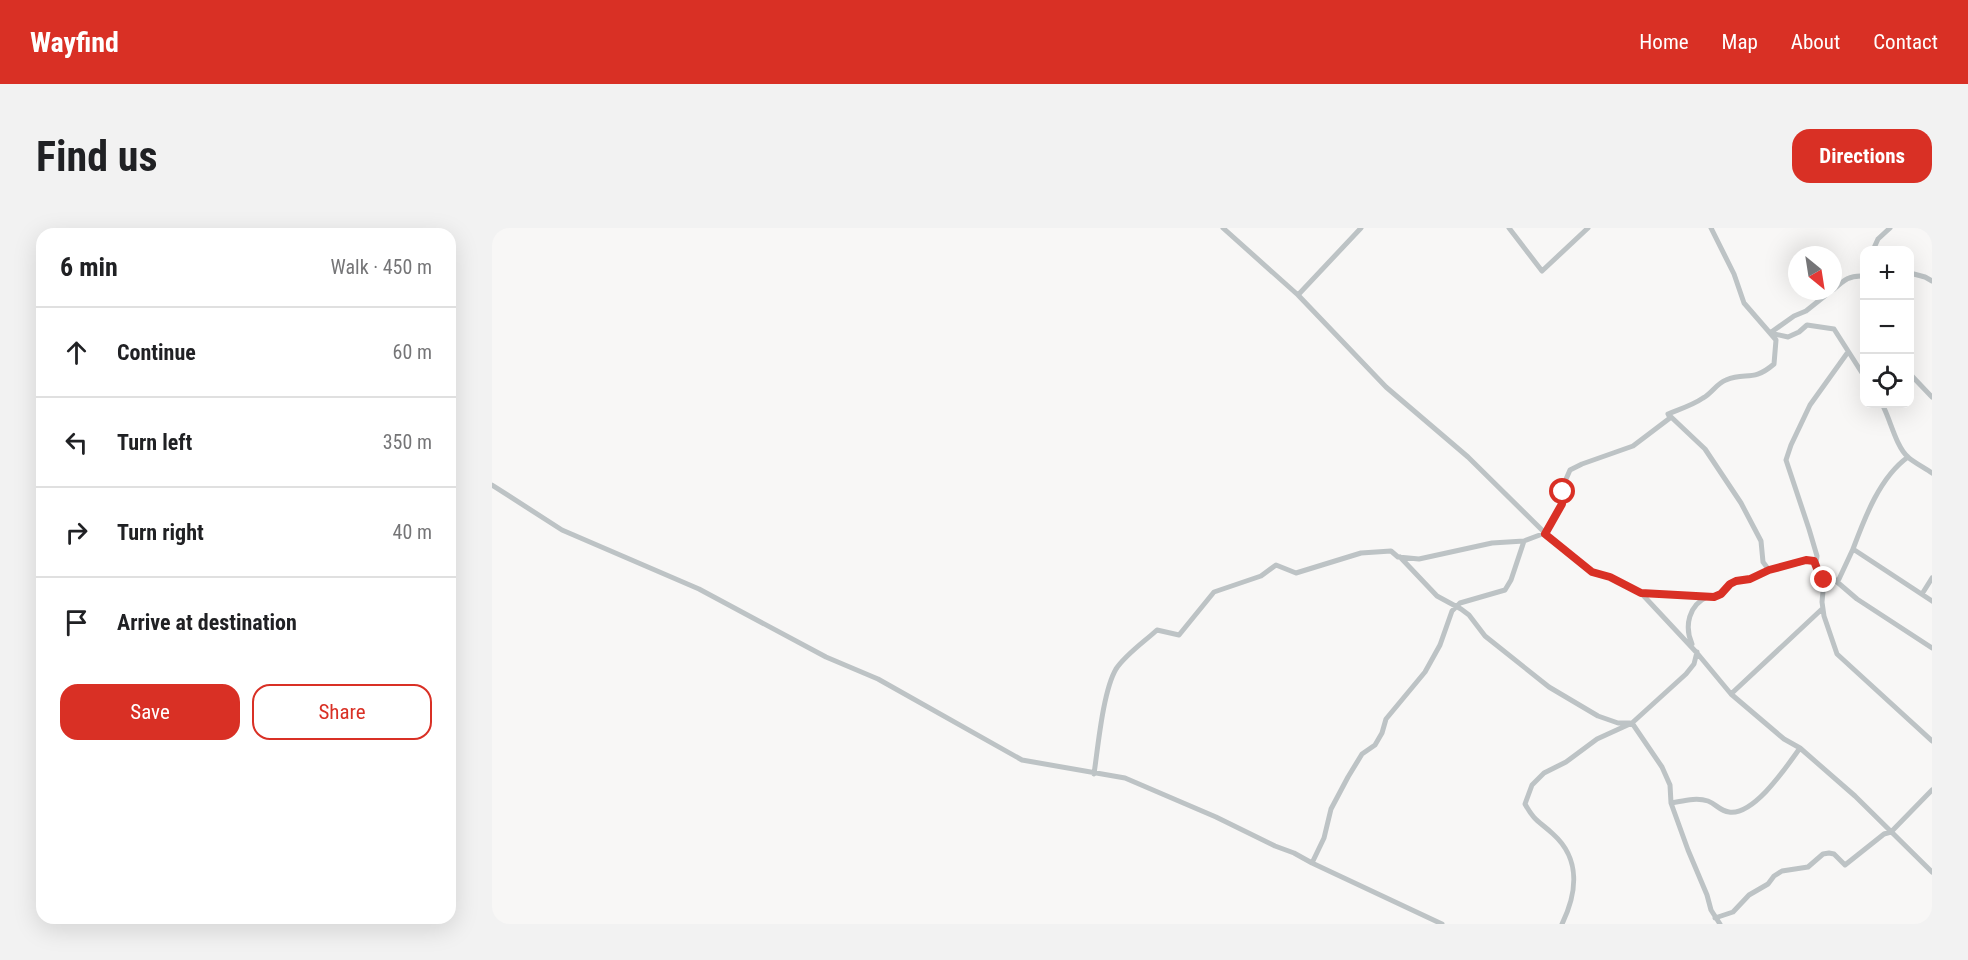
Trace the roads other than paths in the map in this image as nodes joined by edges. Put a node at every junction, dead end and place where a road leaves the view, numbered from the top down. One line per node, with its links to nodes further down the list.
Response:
1 (1223, 228): 12 (street)
2 (1361, 228): 12 (street)
3 (1509, 228): 4 (street)
4 (1588, 228)
5 (1711, 228): 14 (street)
6 (1890, 228): 7 (street)
7 (1875, 246)
8 (1914, 274): 11 (street)
9 (1860, 276): 10 (street)
10 (1842, 281)
11 (1932, 281)
12 (1298, 295): 24 (street)
13 (1820, 300): 14 (street)
14 (1770, 333): 15 (street); 20 (street)
15 (1848, 352): 16 (street); 28 (street)
16 (1860, 370)
17 (1914, 378): 18 (street)
18 (1932, 397)
19 (1885, 408): 21 (street)
20 (1668, 414): 24 (street); 29 (street)
21 (1908, 457): 22 (street); 26 (street)
22 (1932, 473)
23 (492, 485): 45 (street)
24 (1545, 534): 25 (street); 33 (street)
25 (1524, 541): 27 (street); 37 (street)
26 (1853, 549): 32 (street); 34 (street)
27 (1400, 557): 37 (street); 45 (street)
28 (1816, 564): 29 (street); 31 (street)
29 (1769, 570): 35 (street)
30 (1932, 578): 34 (street)
31 (1824, 580): 32 (street); 38 (street)
32 (1836, 581): 39 (street)
33 (1641, 593): 35 (street); 40 (street)
34 (1922, 594): 36 (street)
35 (1707, 597): 40 (street)
36 (1932, 601)
37 (1456, 606): 42 (street); 49 (street)
38 (1822, 609): 41 (street); 43 (street)
39 (1932, 648)
40 (1698, 653): 41 (street); 42 (street)
41 (1731, 694): 44 (street)
42 (1632, 723): 47 (street); 53 (street)
43 (1932, 741)
44 (1800, 748): 47 (street); 48 (street)
45 (1094, 774): 49 (street)
46 (1932, 790): 48 (street)
47 (1671, 803): 51 (street)
48 (1891, 832): 50 (street); 51 (street)
49 (1312, 863): 52 (street)
50 (1932, 872)
51 (1715, 918): 54 (street)
52 (1442, 924)
53 (1562, 924)
54 (1720, 924)

